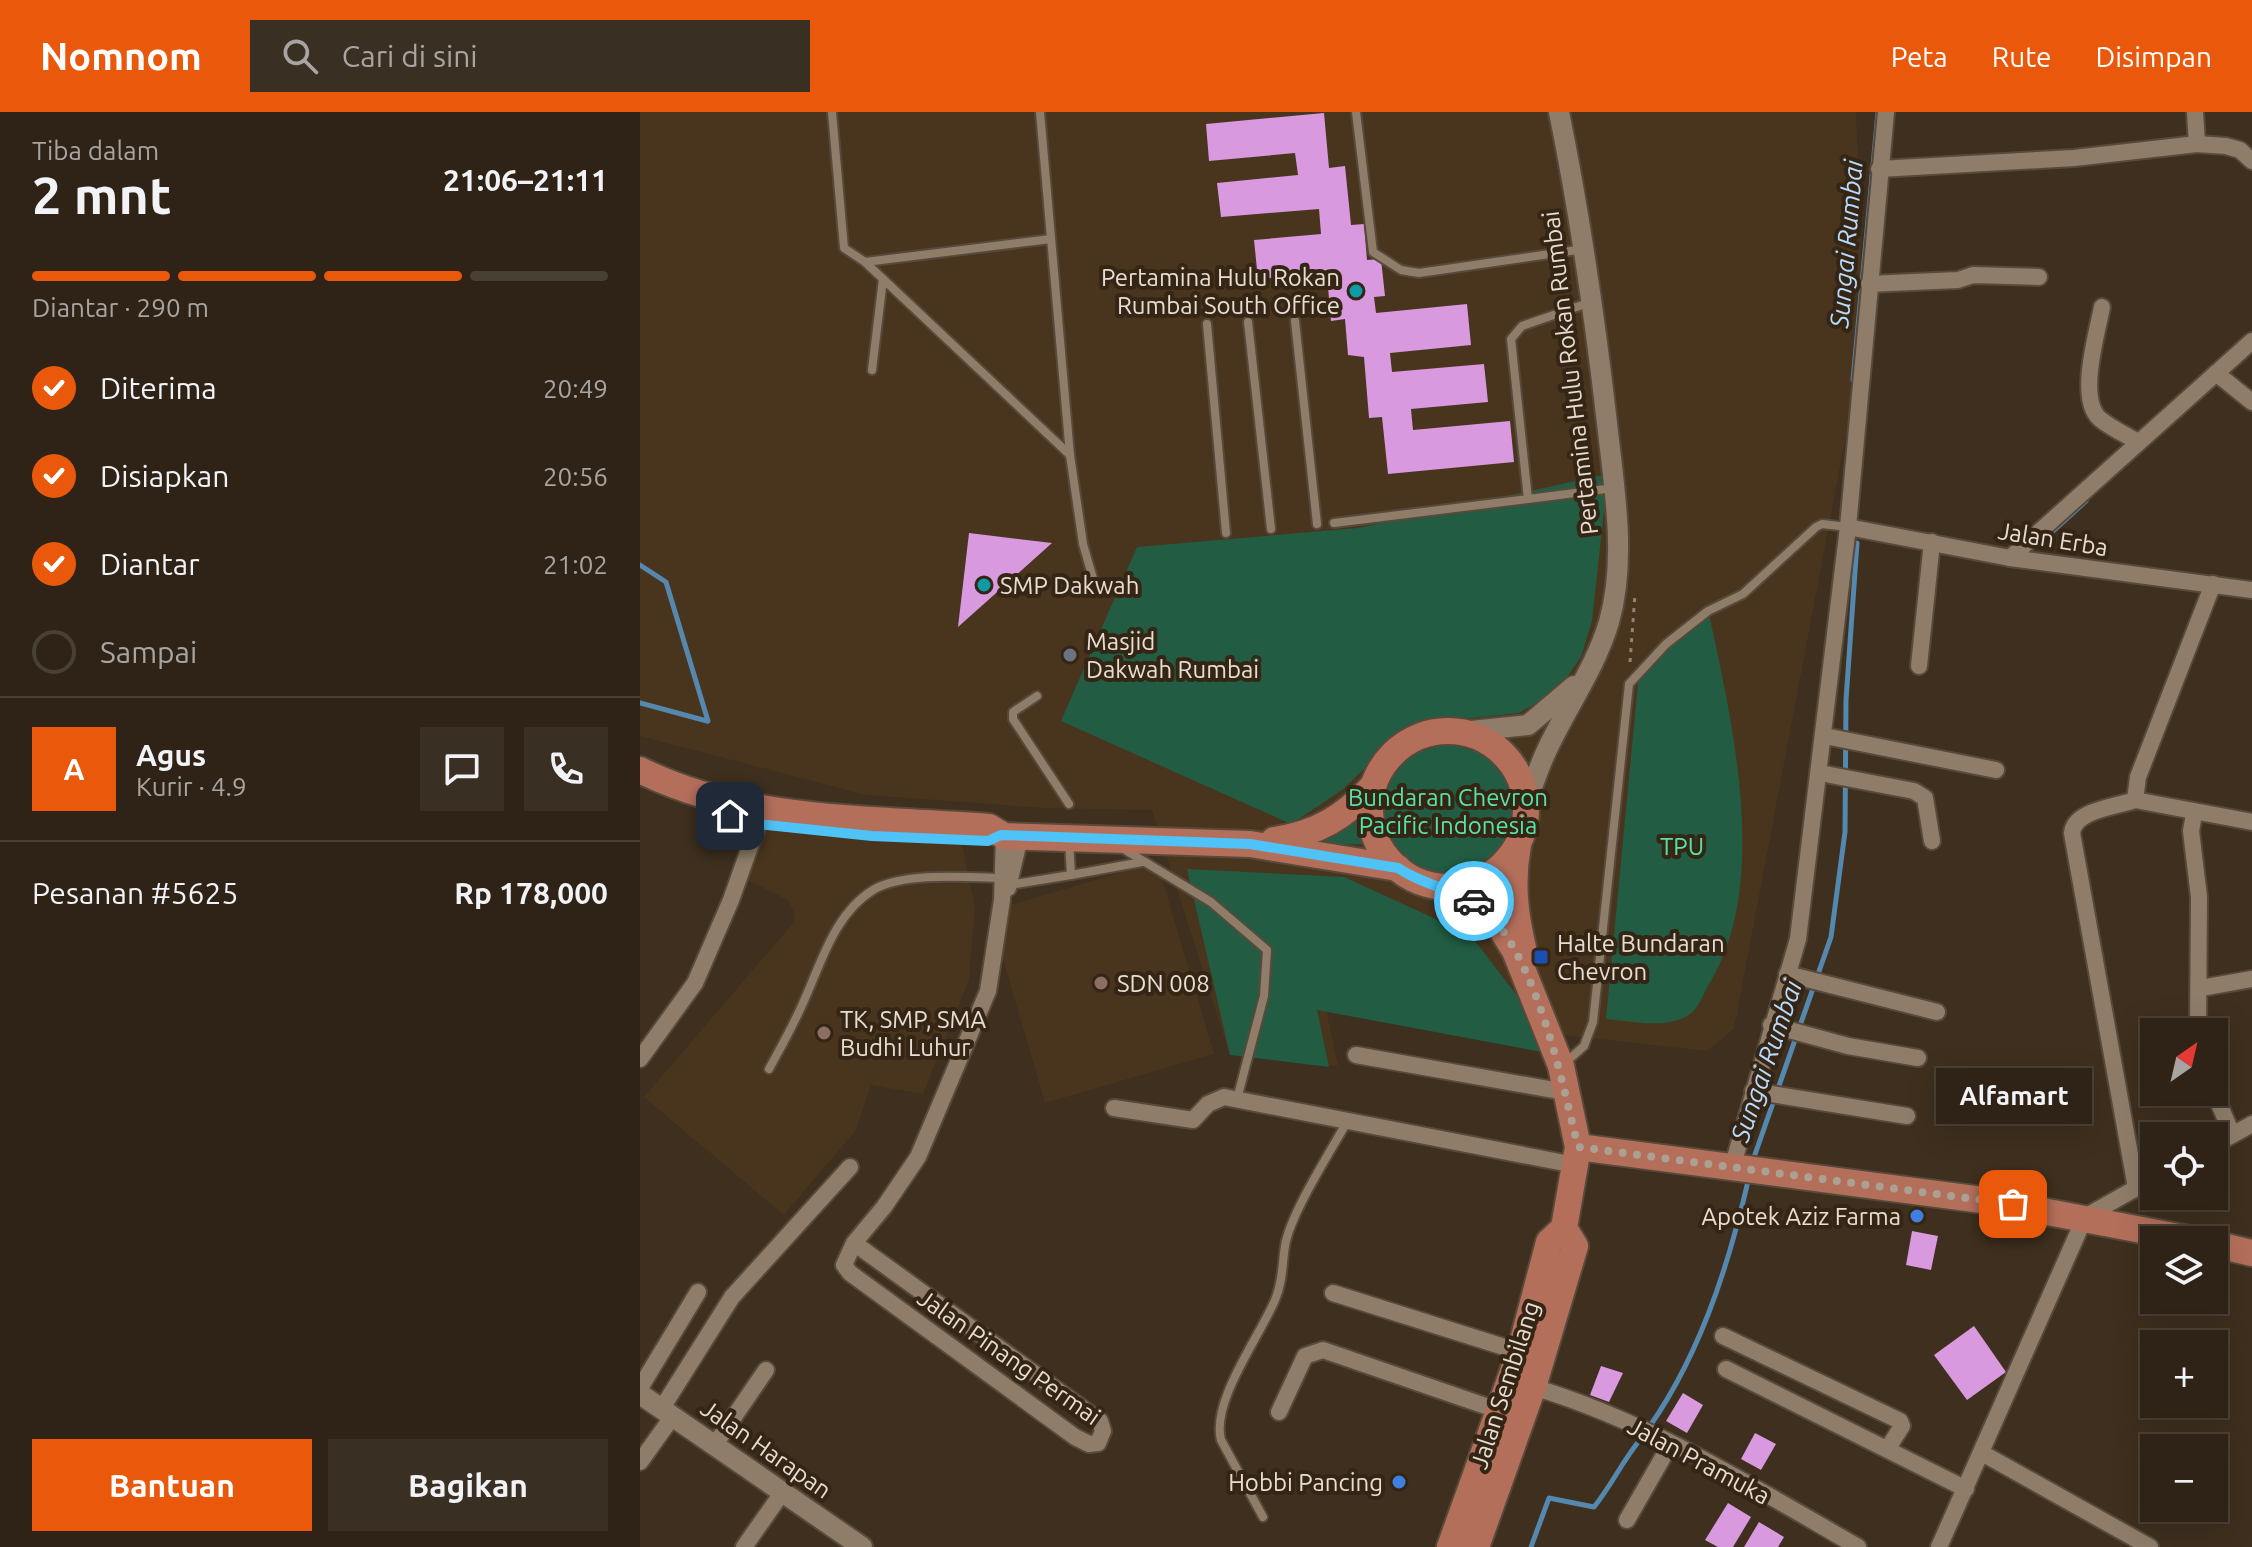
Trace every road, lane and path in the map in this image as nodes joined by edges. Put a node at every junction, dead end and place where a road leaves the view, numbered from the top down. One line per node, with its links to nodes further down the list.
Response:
1 (832, 112): 12 (lane)
2 (1040, 112): 10 (lane)
3 (1356, 112): 11 (lane)
4 (1559, 112): 11 (street, Pertamina Hulu Rokan Rumbai)
5 (1886, 112): 9 (street)
6 (2195, 112): 7 (street)
7 (2197, 144): 8 (street); 9 (street)
8 (2252, 161)
9 (1879, 169): 15 (street)
10 (1051, 239): 12 (lane); 26 (lane)
11 (1585, 249): 16 (street, Pertamina Hulu Rokan Rumbai)
12 (865, 262): 14 (lane)
13 (2039, 277): 15 (street)
14 (883, 279): 22 (lane); 26 (lane)
15 (1869, 284): 31 (street)
16 (1591, 302): 27 (street, Pertamina Hulu Rokan Rumbai); 28 (lane)
17 (2102, 307): 25 (street)
18 (1295, 321): 30 (lane)
19 (1248, 322): 32 (lane)
20 (1207, 324): 33 (lane)
21 (2252, 341): 23 (street)
22 (872, 370)
23 (2216, 373): 24 (street); 25 (street)
24 (2252, 402)
25 (2138, 442): 35 (street)
26 (1070, 455): 36 (lane)
27 (1614, 488): 28 (lane); 40 (street, Pertamina Hulu Rokan Rumbai)
28 (1528, 499): 29 (lane)
29 (1334, 523)
30 (1317, 524)
31 (1848, 527): 34 (street, Jalan Erba); 43 (street); 76 (lane)
32 (1271, 529)
33 (1226, 533)
34 (1932, 542): 35 (street, Jalan Erba); 39 (street)
35 (2010, 558): 37 (street, Jalan Erba)
36 (1094, 582)
37 (2213, 584): 38 (street, Jalan Erba); 49 (street)
38 (2252, 590)
39 (1919, 666)
40 (1589, 672): 42 (street, Pertamina Hulu Rokan Rumbai); 50 (street, Pertamina Hulu Rokan Rumbai)
41 (1037, 696): 51 (lane)
42 (1461, 732): 48 (main road); 50 (main road)
43 (1839, 739): 45 (street); 46 (street)
44 (640, 770): 55 (main road)
45 (1996, 770)
46 (1837, 776): 58 (street); 66 (street)
47 (640, 786): 54 (main road)
48 (1373, 786): 59 (main road); 62 (main road)
49 (2135, 800): 52 (street); 92 (street)
50 (1526, 803): 60 (main road)
51 (1069, 804)
52 (2194, 814): 53 (street); 68 (street)
53 (2252, 822)
54 (758, 824): 55 (main road); 75 (street)
55 (1008, 836): 56 (main road); 65 (street)
56 (1069, 839): 57 (main road); 63 (lane)
57 (1110, 840): 59 (main road); 61 (lane)
58 (1932, 841)
59 (1250, 844): 62 (main road)
60 (1518, 845): 64 (main road); 69 (main road, Jalan Sembilang)
61 (1142, 862): 63 (lane); 80 (lane)
62 (1398, 868): 64 (main road)
63 (1071, 875): 65 (lane)
64 (1443, 887): 69 (main road, Jalan Sembilang)
65 (1004, 888): 77 (lane); 96 (street)
66 (1787, 974): 70 (street); 72 (street)
67 (2252, 979): 68 (street)
68 (2201, 988): 71 (street)
69 (1536, 1002): 76 (main road, Jalan Sembilang)
70 (1937, 1012)
71 (2199, 1018)
72 (1771, 1025): 74 (street); 79 (street)
73 (1356, 1055): 78 (street)
74 (1918, 1058)
75 (640, 1059)
76 (1561, 1066): 78 (main road, Jalan Sembilang)
77 (769, 1069)
78 (1565, 1092): 88 (main road, Jalan Sembilang)
79 (1768, 1093): 83 (street); 90 (street)
80 (1237, 1099): 82 (street); 84 (street)
81 (2220, 1106): 86 (street)
82 (1114, 1108)
83 (1907, 1116)
84 (1348, 1119): 88 (street); 119 (lane)
85 (2252, 1124): 86 (street)
86 (2232, 1134): 87 (street)
87 (2228, 1136)
88 (1576, 1156): 90 (main road); 95 (main road, Jalan Sembilang)
89 (850, 1167): 110 (street)
90 (1732, 1168): 93 (main road)
91 (2140, 1186): 92 (street)
92 (2136, 1188): 93 (street)
93 (2085, 1217): 94 (main road); 115 (street)
94 (2140, 1229)
95 (1563, 1239): 103 (main road, Jalan Sembilang); 107 (main road, Jalan Sembilang)
96 (854, 1243): 102 (street, Jalan Pinang Permai); 104 (street, Jalan Pinang Permai)
97 (2228, 1247): 98 (main road)
98 (2252, 1253)
99 (698, 1292): 108 (street)
100 (1333, 1293): 103 (street)
101 (1723, 1336): 114 (street)
102 (992, 1343): 104 (street); 104 (street, Jalan Pinang Permai)
103 (1520, 1352): 109 (main road, Jalan Sembilang)
104 (976, 1366)
105 (1726, 1369): 114 (street)
106 (766, 1370): 113 (street)
107 (1533, 1387): 112 (street, Jalan Pramuka); 124 (main road, Jalan Sembilang)
108 (640, 1391): 110 (street, Jalan Harapan)
109 (1500, 1411): 111 (street); 123 (main road, Jalan Sembilang)
110 (667, 1412): 113 (street, Jalan Harapan); 116 (street)
111 (1279, 1412)
112 (1670, 1445): 120 (street); 125 (street, Jalan Pramuka)
113 (714, 1446): 118 (street, Jalan Harapan)
114 (1888, 1448): 117 (street)
115 (1982, 1453): 117 (street); 127 (street)
116 (640, 1462)
117 (1966, 1489): 126 (street)
118 (782, 1493): 121 (street); 122 (street, Jalan Harapan)
119 (1263, 1517)
120 (1627, 1520)
121 (744, 1547)
122 (862, 1547)
123 (1450, 1547)
124 (1476, 1547)
125 (1858, 1547)
126 (1939, 1547)
127 (2150, 1547)

